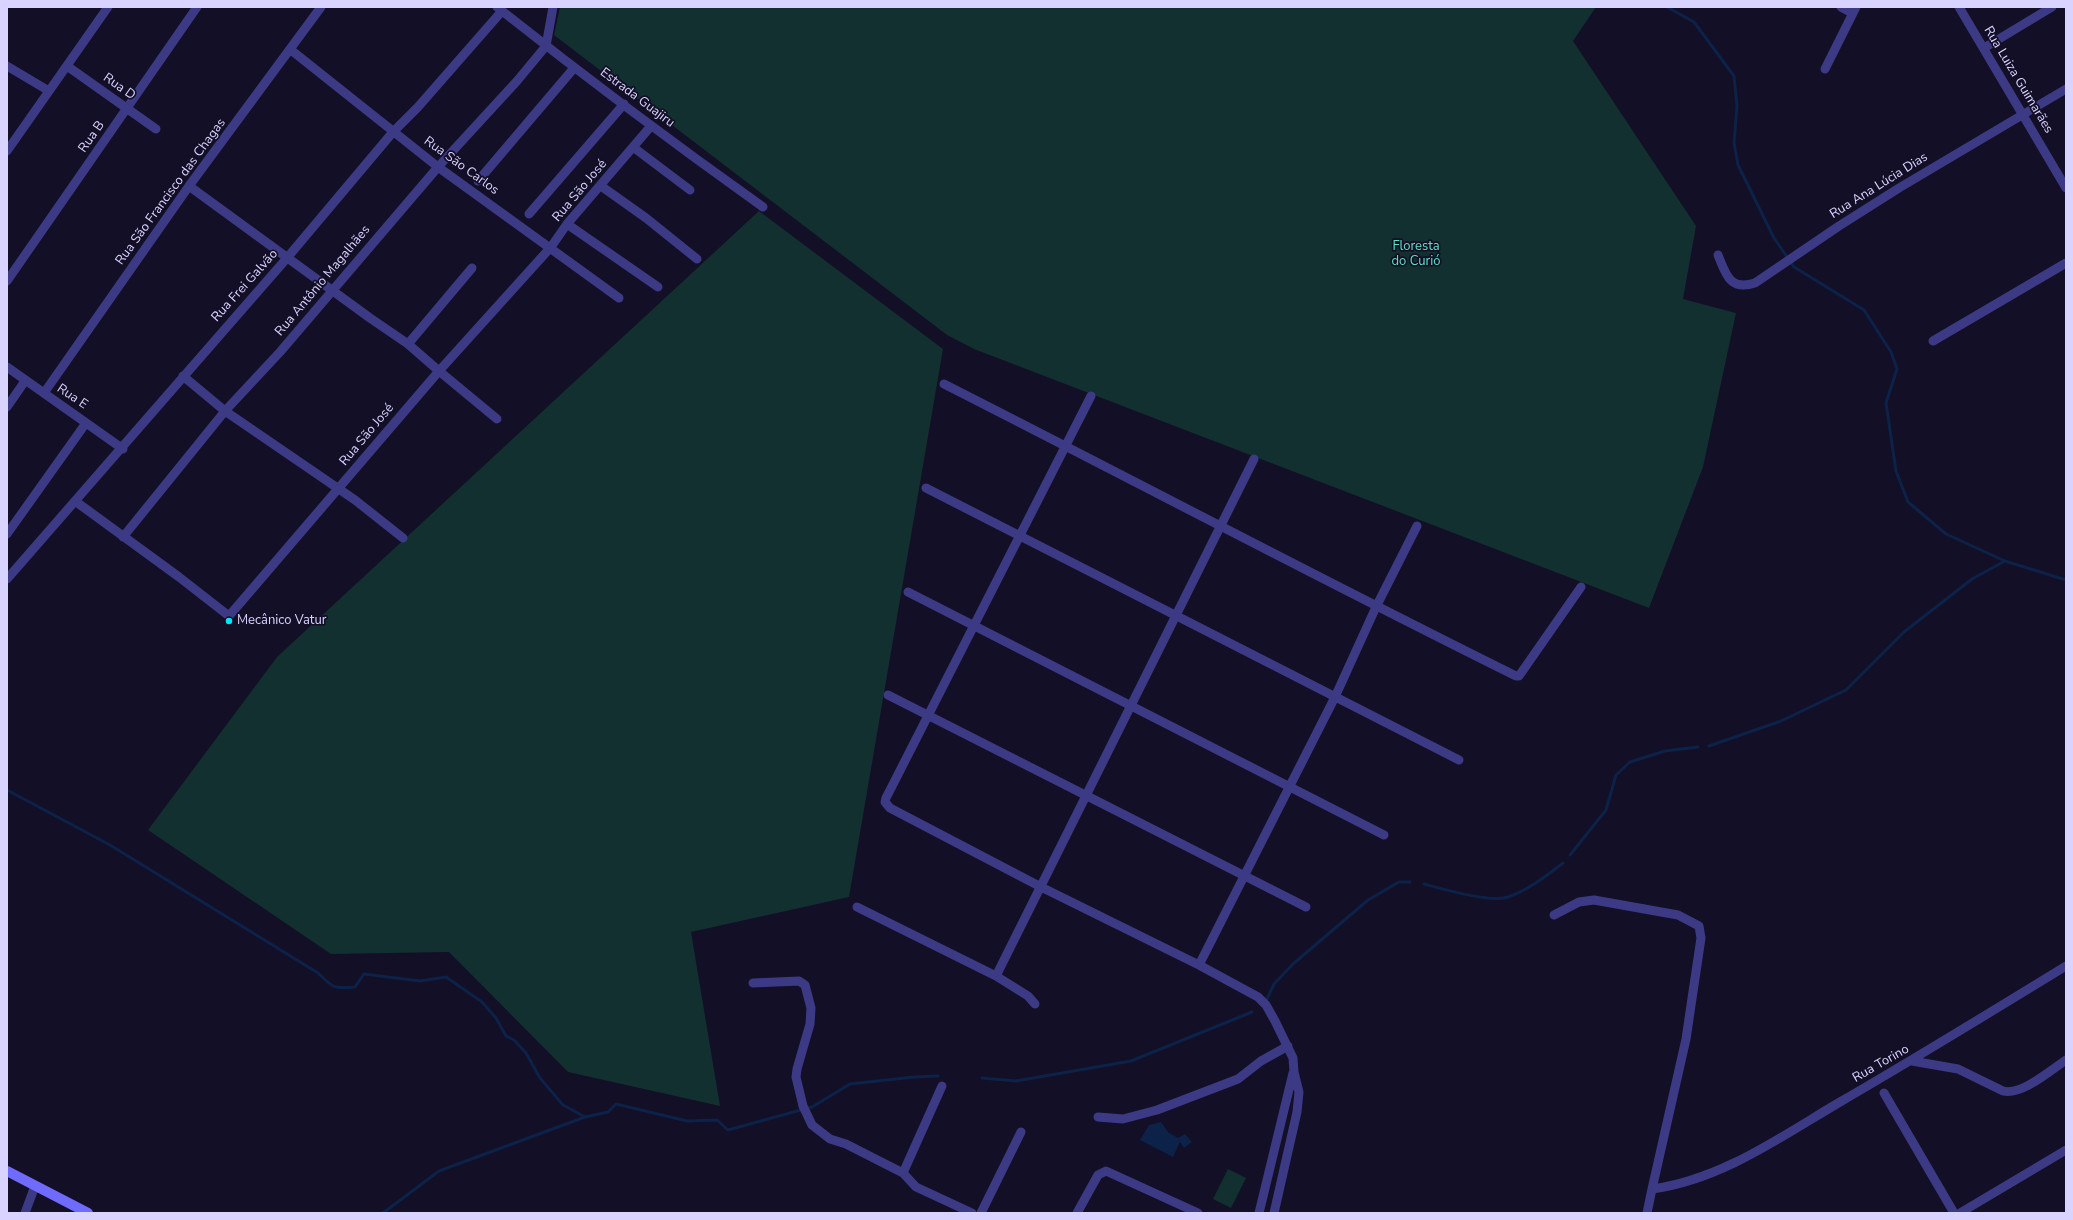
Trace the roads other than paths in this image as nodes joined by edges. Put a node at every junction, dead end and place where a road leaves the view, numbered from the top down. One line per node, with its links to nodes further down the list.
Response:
1 (108, 7): 14 (street)
2 (197, 7): 20 (street, Rua B)
3 (321, 7): 12 (street, Rua São Francisco das Chagas)
4 (553, 7): 10 (street)
5 (1841, 7): 9 (street)
6 (1959, 7): 11 (street, Rua Luiza Guimarães)
7 (2052, 7): 11 (street)
8 (500, 9): 10 (street, Estrada Guajiru); 24 (street, Rua Frei Galvão)
9 (1854, 10): 16 (street)
10 (546, 46): 15 (street, Estrada Guajiru); 27 (street, Rua Antônio Magalhães)
11 (1984, 48): 21 (street, Rua Luiza Guimarães)
12 (291, 50): 24 (street, Rua São Carlos); 29 (street, Rua São Francisco das Chagas)
13 (7, 66): 18 (street)
14 (67, 66): 18 (street); 20 (street, Rua D)
15 (574, 68): 19 (street, Estrada Guajiru); 28 (street)
16 (1825, 69)
17 (2066, 89): 21 (street, Rua Ana Lúcia Dias)
18 (49, 91): 26 (street)
19 (624, 104): 22 (street, Estrada Guajiru); 34 (street)
20 (128, 109): 23 (street, Rua D); 42 (street, Rua B)
21 (2024, 115): 31 (street, Rua Luiza Guimarães); 37 (street, Rua Ana Lúcia Dias)
22 (651, 126): 25 (street, Rua São José); 33 (street, Estrada Guajiru)
23 (156, 129)
24 (393, 132): 27 (street, Rua São Carlos); 38 (street, Rua Frei Galvão)
25 (634, 146): 30 (street, Rua São José); 32 (street)
26 (7, 151)
27 (438, 167): 36 (street, Rua São Carlos); 44 (street, Rua Antônio Magalhães)
28 (478, 181)
29 (189, 186): 38 (street); 53 (street, Rua São Francisco das Chagas)
30 (601, 186): 35 (street, Rua São José); 39 (street)
31 (2066, 188)
32 (690, 190)
33 (763, 207)
34 (529, 214)
35 (567, 224): 36 (street, Rua São José); 43 (street)
36 (551, 247): 45 (street, Rua São Carlos); 49 (street, Rua São José)
37 (1718, 255)
38 (287, 258): 44 (street); 50 (street, Rua Frei Galvão)
39 (696, 259)
40 (2066, 263): 46 (street)
41 (472, 268): 47 (street)
42 (7, 281)
43 (658, 287)
44 (333, 290): 47 (street); 56 (street, Rua Antônio Magalhães)
45 (619, 298)
46 (1933, 341)
47 (408, 344): 49 (street)
48 (7, 367): 51 (street, Rua E)
49 (439, 371): 57 (street); 63 (street, Rua São José)
50 (183, 376): 56 (street); 60 (street, Rua Frei Galvão)
51 (25, 381): 53 (street, Rua E); 55 (street)
52 (944, 384): 59 (street)
53 (44, 394): 58 (street, Rua E)
54 (1091, 396): 59 (street)
55 (7, 407)
56 (225, 411): 63 (street); 69 (street, Rua Antônio Magalhães)
57 (497, 418)
58 (86, 422): 60 (street, Rua E); 67 (street)
59 (1065, 446): 65 (street); 68 (street)
60 (123, 449): 64 (street, Rua Frei Galvão)
61 (1254, 459): 65 (street)
62 (926, 488): 68 (street)
63 (339, 489): 69 (street, Rua São José); 70 (street)
64 (75, 501): 69 (street, Rua São José); 71 (street, Rua Frei Galvão)
65 (1221, 525): 74 (street); 75 (street)
66 (1417, 526): 74 (street)
67 (7, 534)
68 (1019, 536): 75 (street); 76 (street)
69 (123, 537)
70 (403, 538)
71 (7, 579)
72 (1580, 587): 74 (street)
73 (908, 592): 76 (street)
74 (1376, 607): 78 (street)
75 (1176, 616): 78 (street); 79 (street)
76 (973, 626): 79 (street); 80 (street)
77 (888, 695): 80 (street)
78 (1335, 697): 81 (street); 82 (street)
79 (1131, 706): 82 (street); 83 (street)
80 (928, 715): 83 (street); 86 (street)
81 (1459, 760)
82 (1290, 787): 84 (street); 85 (street)
83 (1086, 796): 85 (street); 86 (street)
84 (1384, 835)
85 (1244, 876): 88 (street); 90 (street)
86 (1040, 887): 90 (street); 92 (street)
87 (857, 907): 92 (street)
88 (1306, 907)
89 (1554, 915): 107 (street)
90 (1199, 965): 95 (street)
91 (2066, 966): 97 (street, Rua Torino)
92 (996, 976): 94 (street)
93 (753, 983): 105 (street)
94 (1035, 1004)
95 (1288, 1046): 98 (street); 101 (street)
96 (2066, 1060): 97 (street)
97 (1912, 1061): 107 (street, Rua Torino)
98 (1294, 1072): 114 (street); 115 (street)
99 (942, 1086): 105 (street)
100 (1884, 1094): 117 (street)
101 (1098, 1117)
102 (1021, 1132): 111 (street)
103 (2066, 1150): 118 (street)
104 (7, 1171): 106 (street)
105 (903, 1173): 110 (street)
106 (35, 1186): 108 (street); 109 (street)
107 (1652, 1189): 116 (street)
108 (25, 1213)
109 (88, 1213)
110 (972, 1213)
111 (981, 1213)
112 (1077, 1213): 113 (street)
113 (1198, 1213)
114 (1259, 1213)
115 (1274, 1213)
116 (1647, 1213)
117 (1954, 1213)
118 (1960, 1213)

